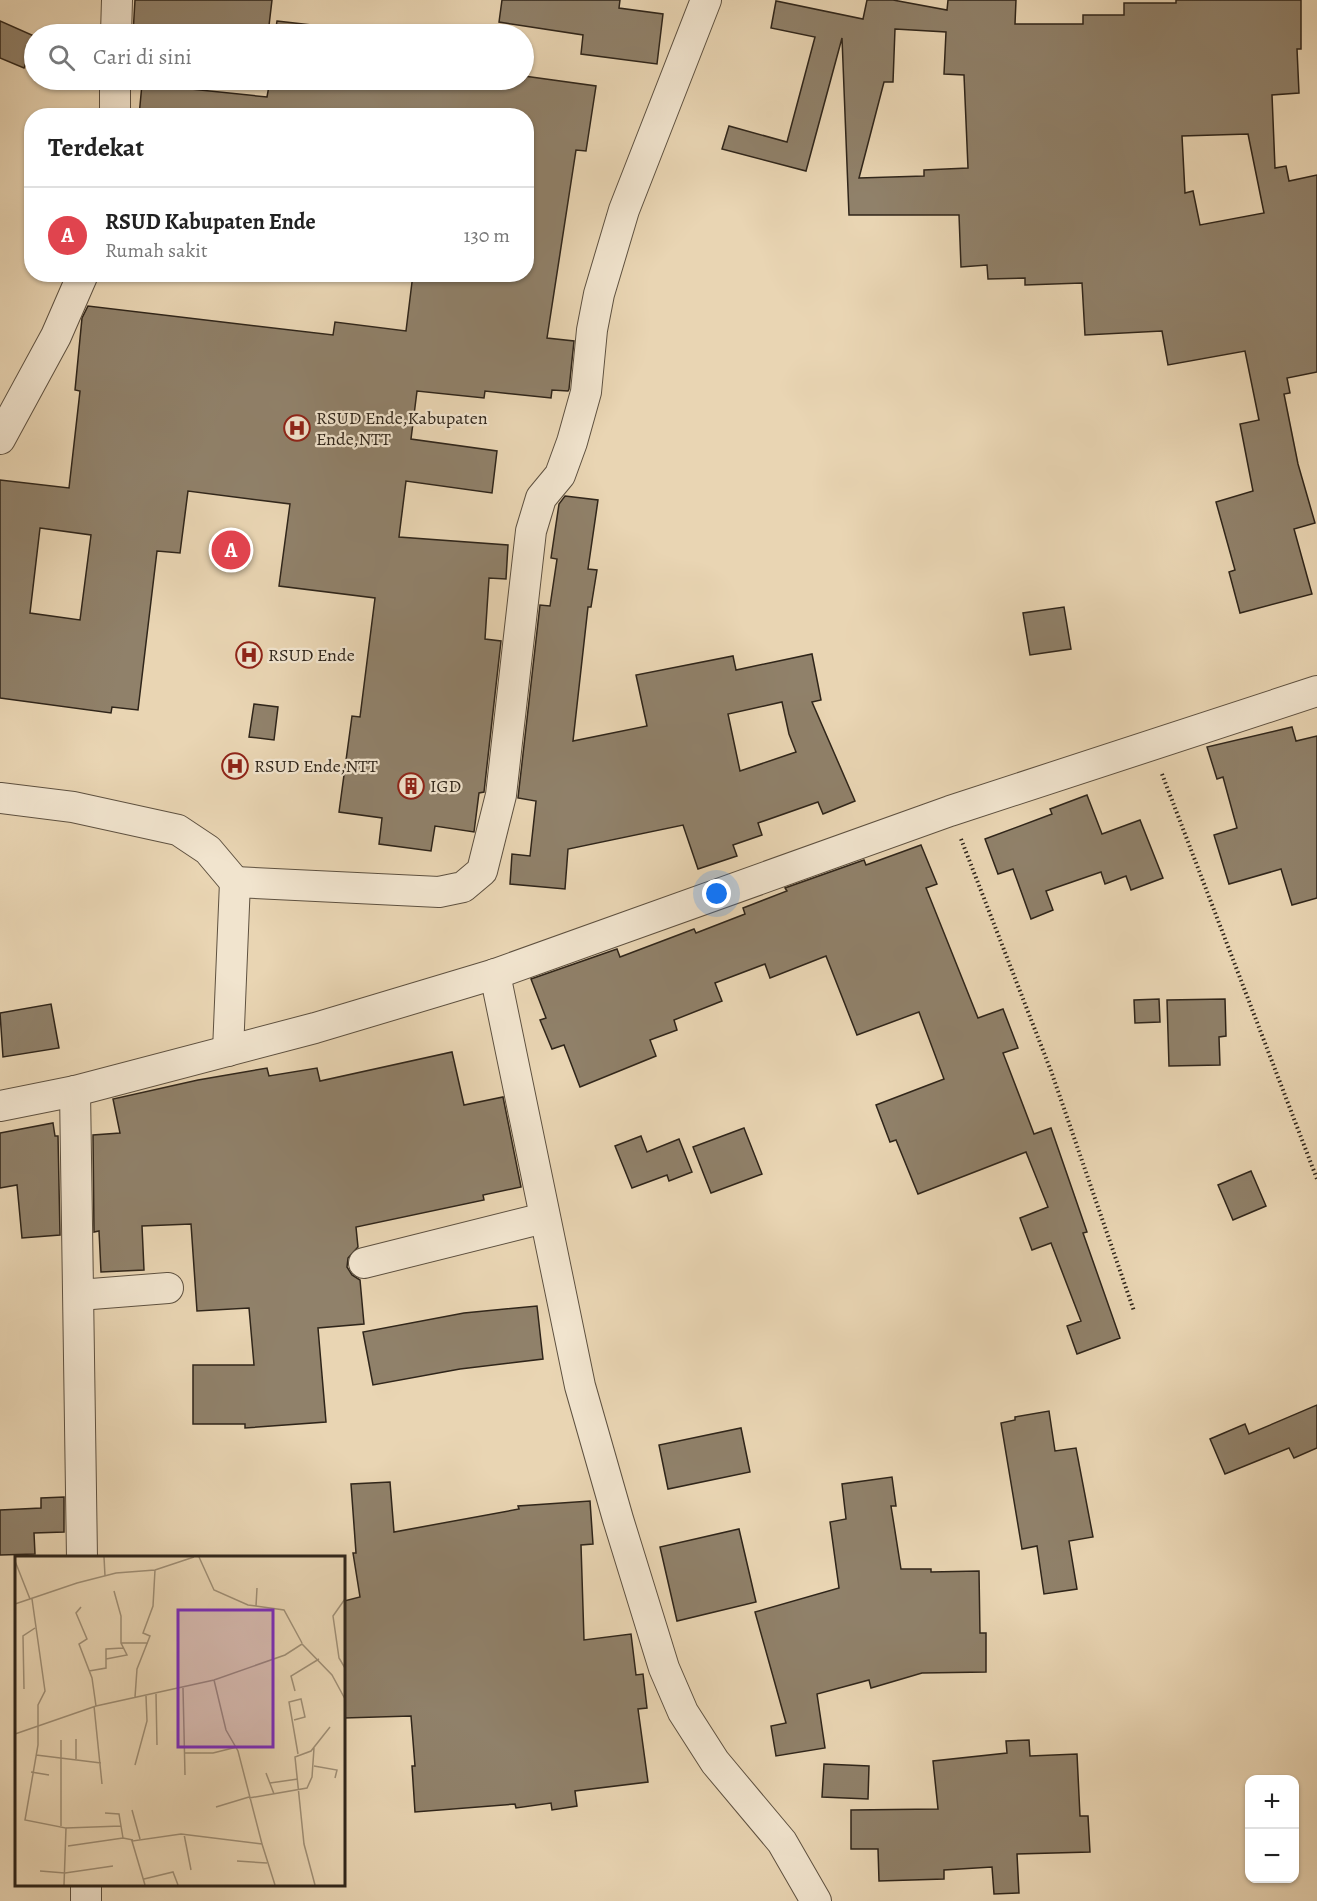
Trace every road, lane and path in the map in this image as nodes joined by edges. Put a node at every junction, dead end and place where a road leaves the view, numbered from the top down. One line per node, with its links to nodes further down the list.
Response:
1 (117, 0): 3 (street)
2 (706, 0): 12 (street)
3 (116, 24)
4 (115, 90): 5 (street)
5 (115, 108)
6 (80, 282): 7 (street)
7 (0, 439)
8 (1317, 691): 9 (street)
9 (1151, 746): 11 (street); 17 (path)
10 (0, 798): 12 (street)
11 (950, 811): 13 (street); 22 (path)
12 (235, 882): 14 (street)
13 (495, 974): 14 (street); 18 (street)
14 (228, 1051): 15 (street)
15 (75, 1091): 16 (street); 21 (street)
16 (0, 1106)
17 (1317, 1179)
18 (544, 1218): 19 (street); 24 (street)
19 (364, 1263)
20 (168, 1288): 21 (street)
21 (79, 1295): 23 (street)
22 (1134, 1311)
23 (82, 1556)
24 (816, 1901)

